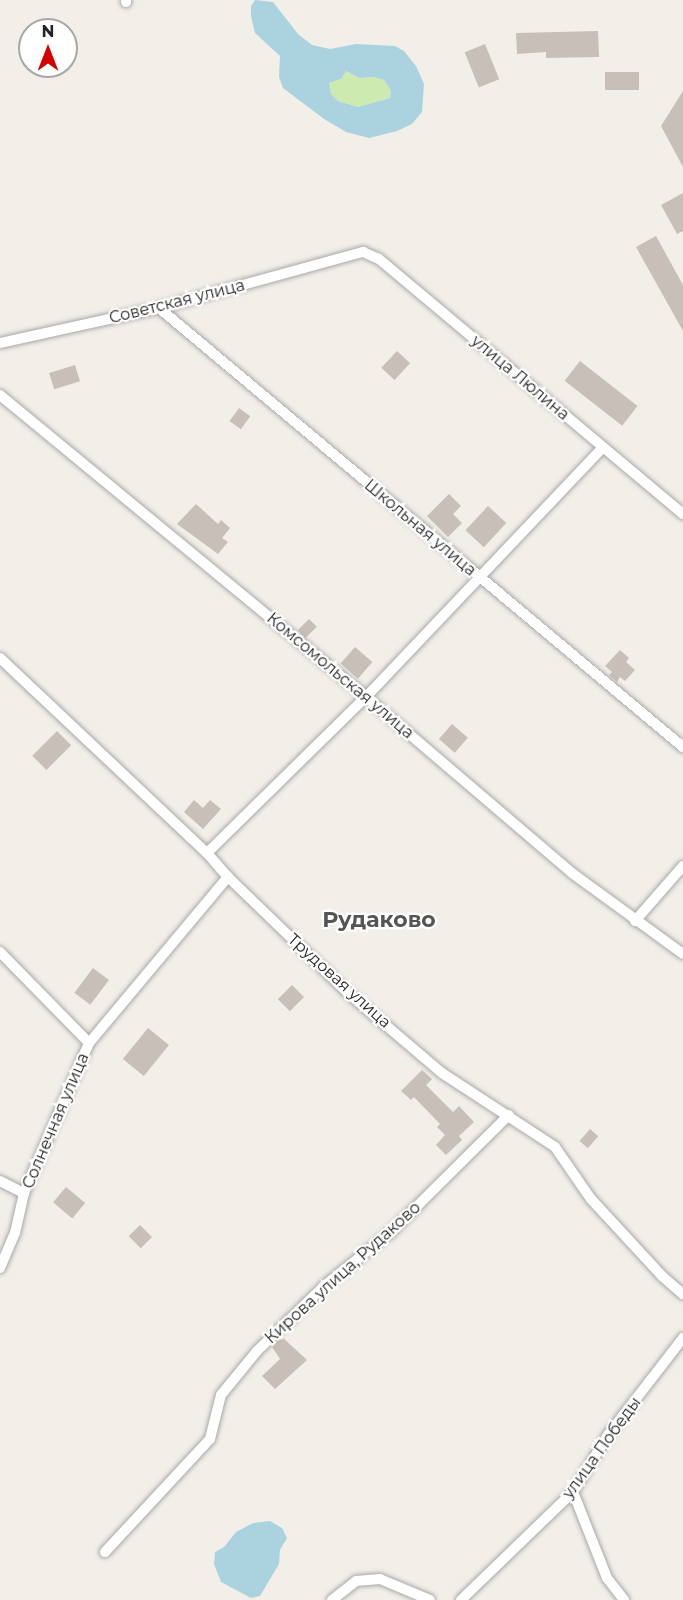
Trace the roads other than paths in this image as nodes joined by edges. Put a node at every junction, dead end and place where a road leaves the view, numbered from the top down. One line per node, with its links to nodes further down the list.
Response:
1 (352, 255): 2 (street, Советская улица); 5 (street, улица Люлина)
2 (159, 308): 3 (street, Советская улица); 7 (street, Школьная улица)
3 (0, 343)
4 (0, 395): 9 (street, Комсомольская улица)
5 (602, 448): 6 (street, улица Люлина); 7 (street)
6 (683, 514)
7 (480, 579): 9 (street); 10 (street, Школьная улица)
8 (0, 658): 11 (street, Трудовая улица)
9 (366, 697): 11 (street); 14 (street, Комсомольская улица)
10 (683, 747)
11 (207, 853): 13 (street, Трудовая улица)
12 (683, 866): 14 (street)
13 (228, 877): 17 (street, Солнечная улица); 18 (street, Трудовая улица)
14 (635, 921): 16 (street, Комсомольская улица)
15 (0, 952): 17 (street)
16 (683, 954)
17 (89, 1043): 20 (street, Солнечная улица)
18 (508, 1115): 22 (street, Трудовая улица); 25 (street, Кирова улица, Рудаково)
19 (0, 1181): 20 (street)
20 (24, 1193): 21 (street, Солнечная улица)
21 (0, 1268)
22 (683, 1294)
23 (683, 1338): 24 (street, улица Победы)
24 (573, 1492): 28 (street, улица Победы); 29 (street)
25 (105, 1552)
26 (332, 1600): 27 (street)
27 (430, 1600)
28 (461, 1600)
29 (624, 1600)

